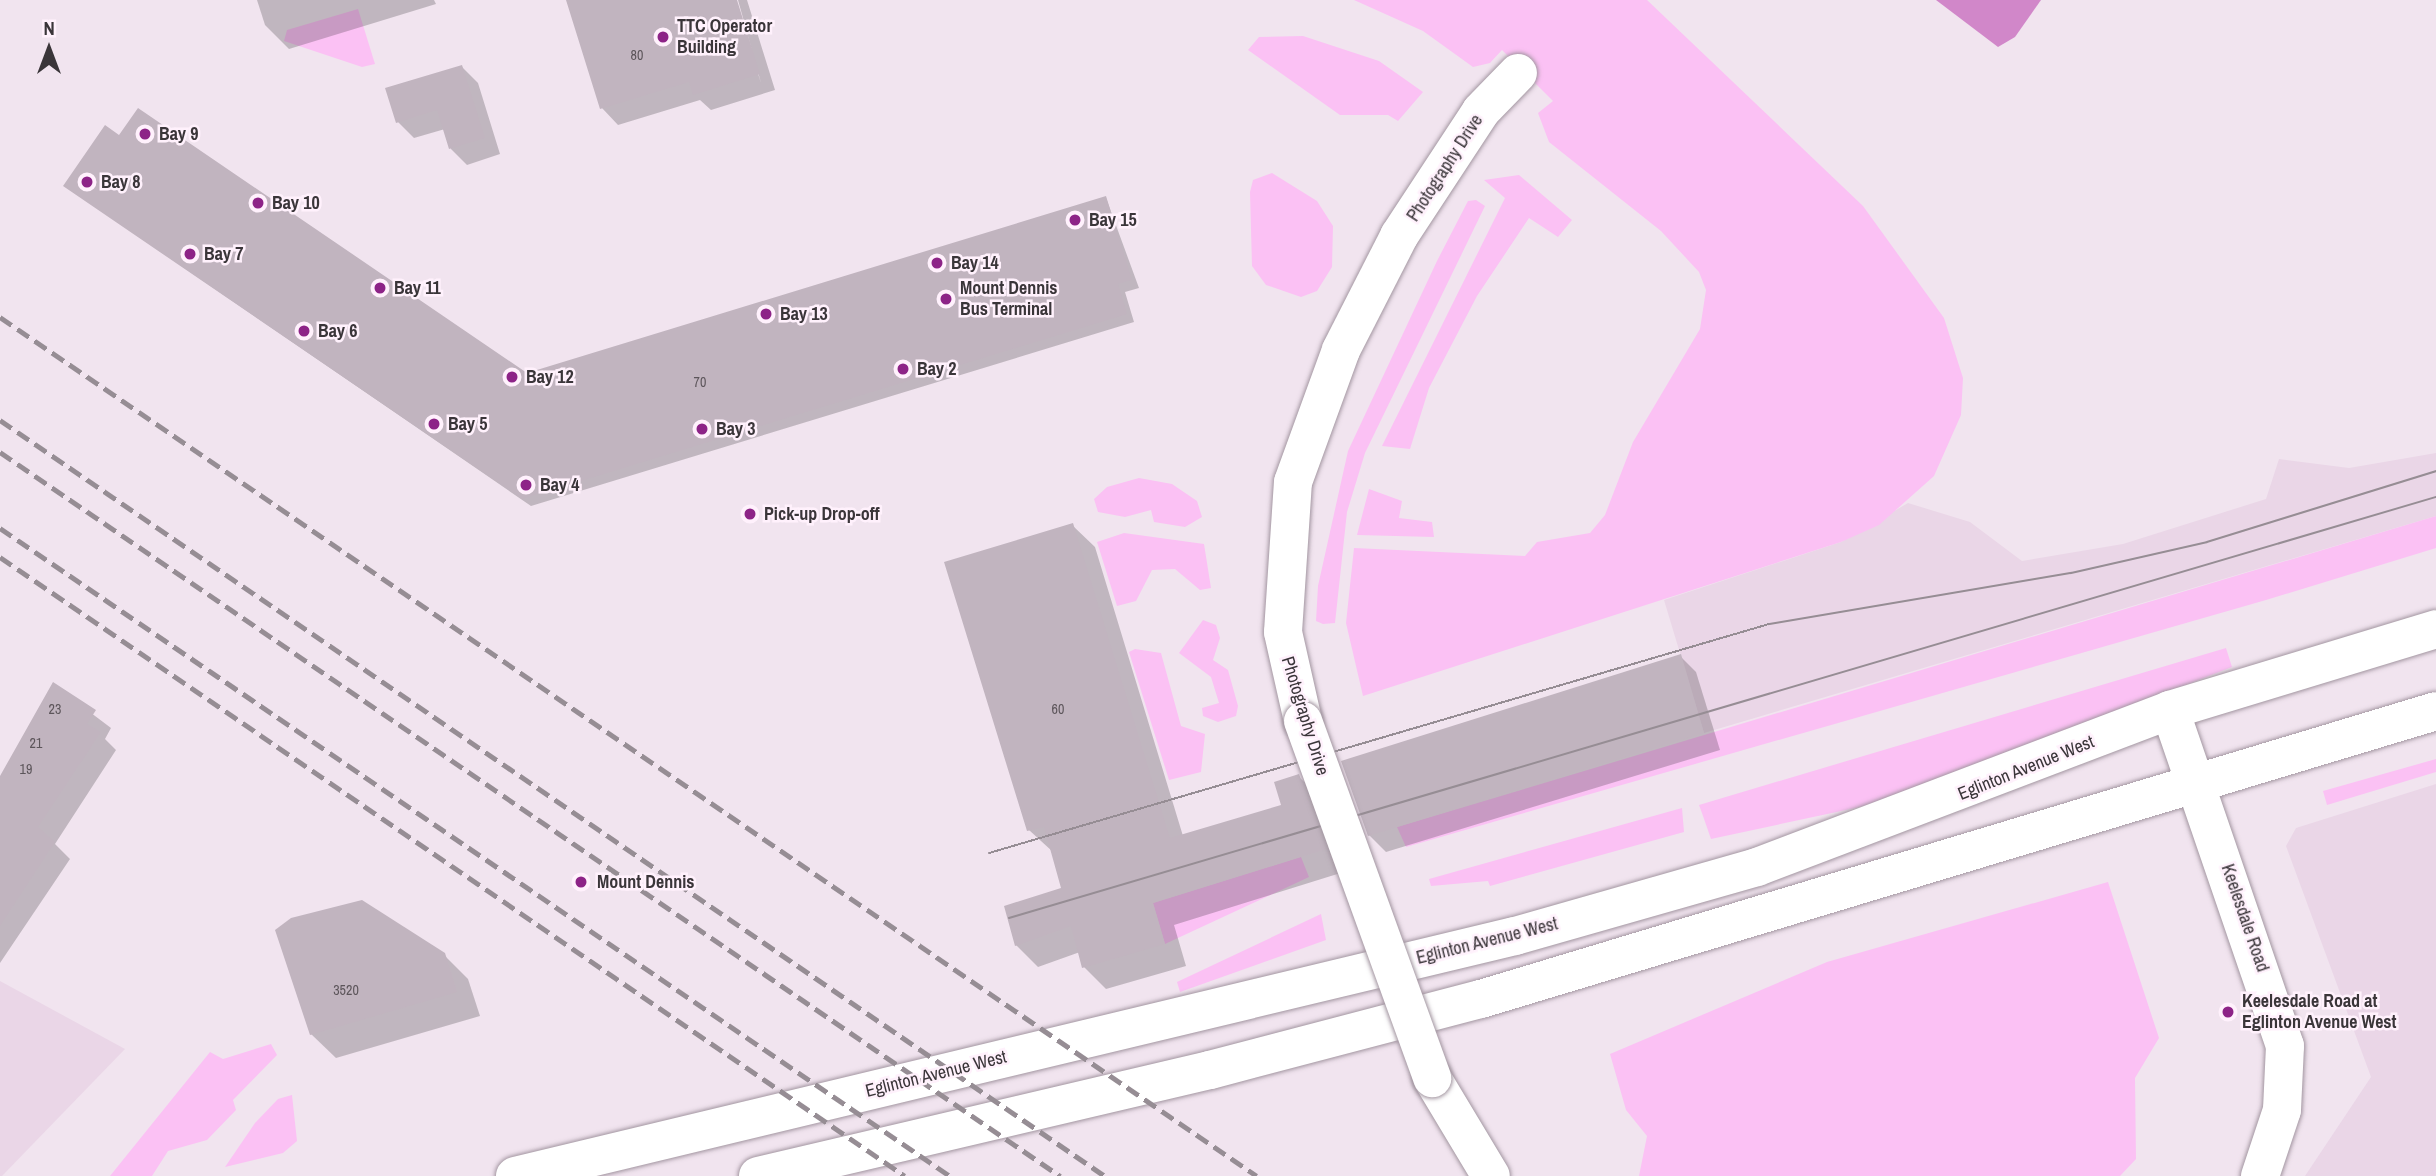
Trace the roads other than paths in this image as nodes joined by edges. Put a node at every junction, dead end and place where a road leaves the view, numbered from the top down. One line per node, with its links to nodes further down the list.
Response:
1 (1518, 73): 8 (main road, Photography Drive, bridge)
2 (2436, 629): 3 (main road, Eglinton Avenue West)
3 (2169, 710): 5 (main road, Keelesdale Road); 6 (main road, Eglinton Avenue West)
4 (2436, 711): 5 (main road)
5 (2197, 785): 7 (main road); 9 (main road, Keelesdale Road)
6 (515, 1176)
7 (758, 1176)
8 (1491, 1176)
9 (2260, 1176)

